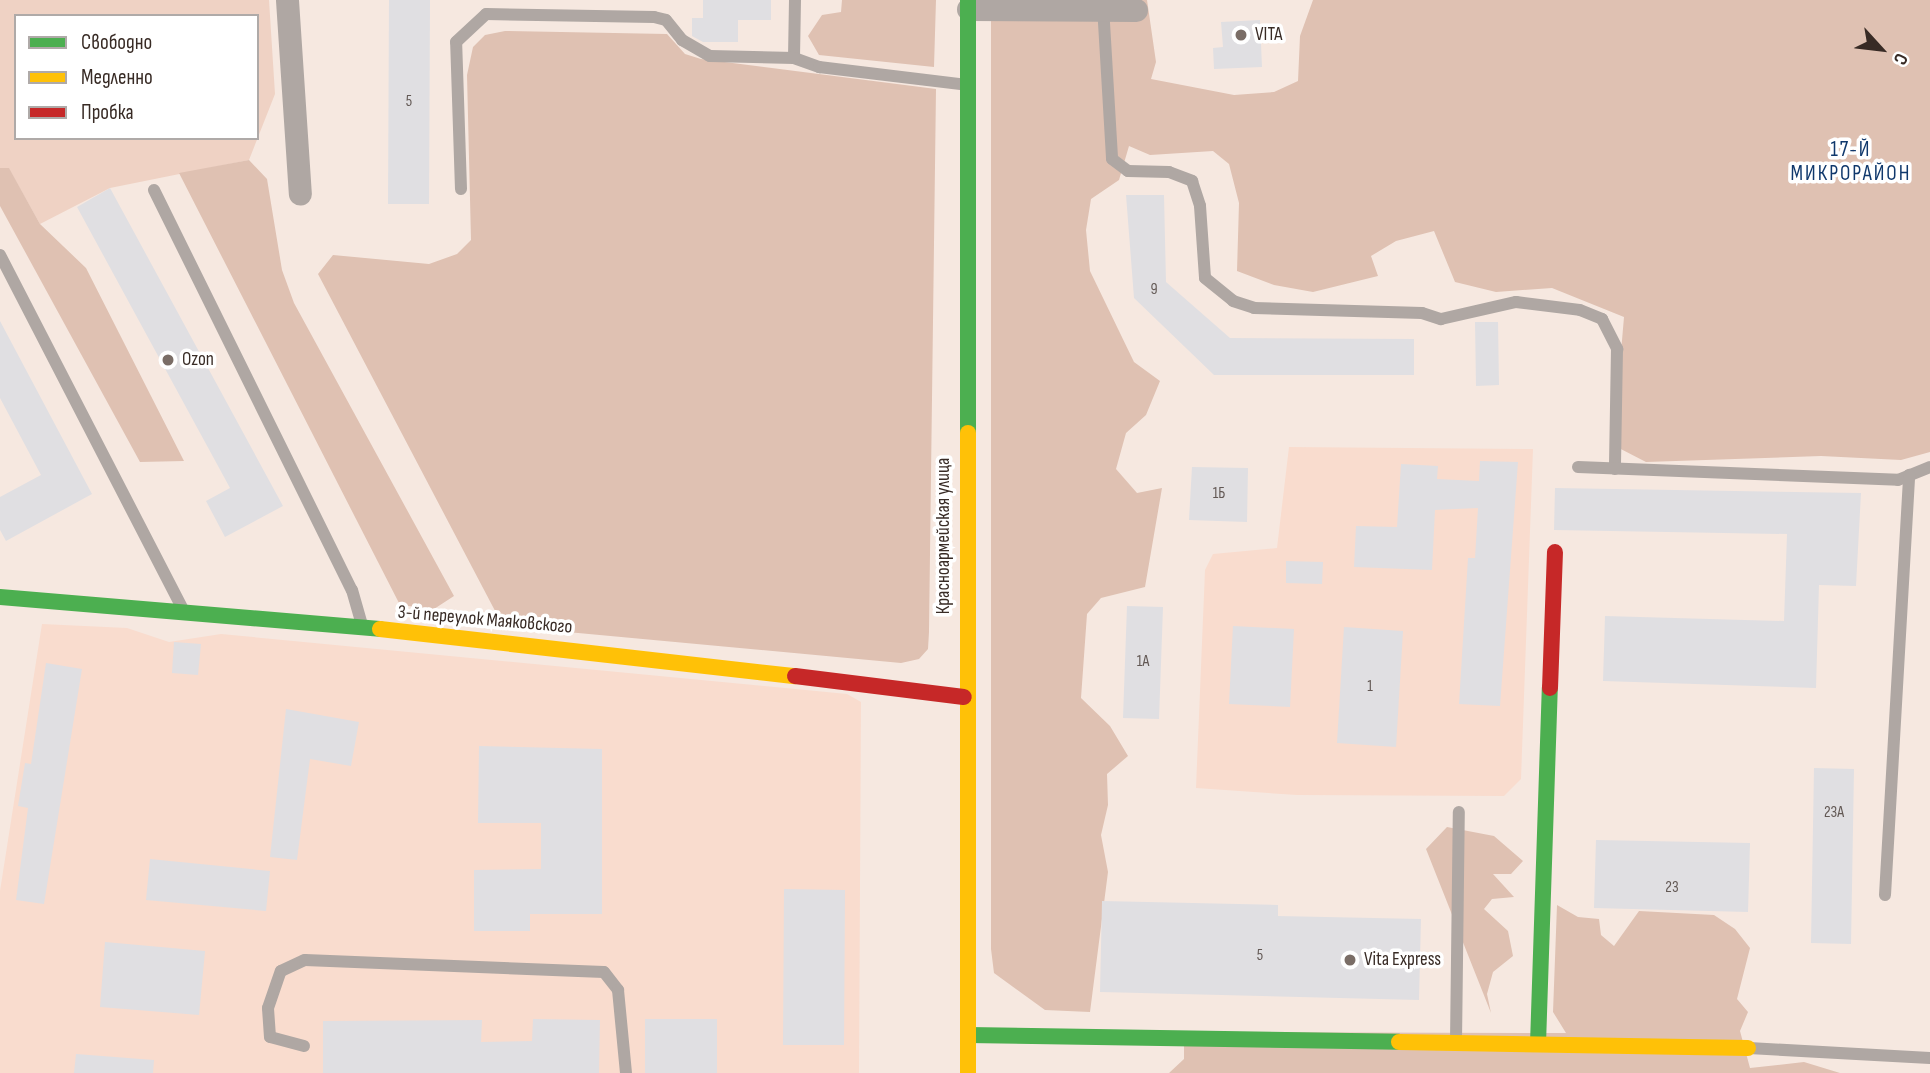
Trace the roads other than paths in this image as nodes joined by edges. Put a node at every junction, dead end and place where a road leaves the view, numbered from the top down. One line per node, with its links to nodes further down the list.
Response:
1 (287, 0): 10 (street)
2 (795, 0): 6 (lane)
3 (968, 5): 4 (street); 7 (street, Красноармейская улица)
4 (1103, 5): 5 (street); 14 (lane)
5 (1136, 10)
6 (794, 58): 7 (lane); 8 (lane)
7 (968, 85): 20 (street, Красноармейская улица)
8 (461, 189)
9 (154, 190): 19 (lane)
10 (300, 194)
11 (0, 255): 18 (lane)
12 (1578, 467): 14 (lane)
13 (1930, 467): 15 (lane)
14 (1615, 469): 15 (lane)
15 (1909, 475): 22 (lane)
16 (1555, 552): 25 (street)
17 (0, 597): 18 (street, 3-й переулок Маяковского)
18 (184, 610): 19 (street, 3-й переулок Маяковского)
19 (363, 630): 20 (street, 3-й переулок Маяковского)
20 (964, 697): 23 (street, Красноармейская улица)
21 (1460, 812): 24 (lane)
22 (1885, 895)
23 (968, 1035): 24 (street); 30 (street, Красноармейская улица)
24 (1456, 1042): 25 (street)
25 (1538, 1044): 27 (street)
26 (304, 1046): 29 (lane)
27 (1748, 1048): 28 (lane)
28 (1930, 1058)
29 (626, 1073)
30 (968, 1073)

